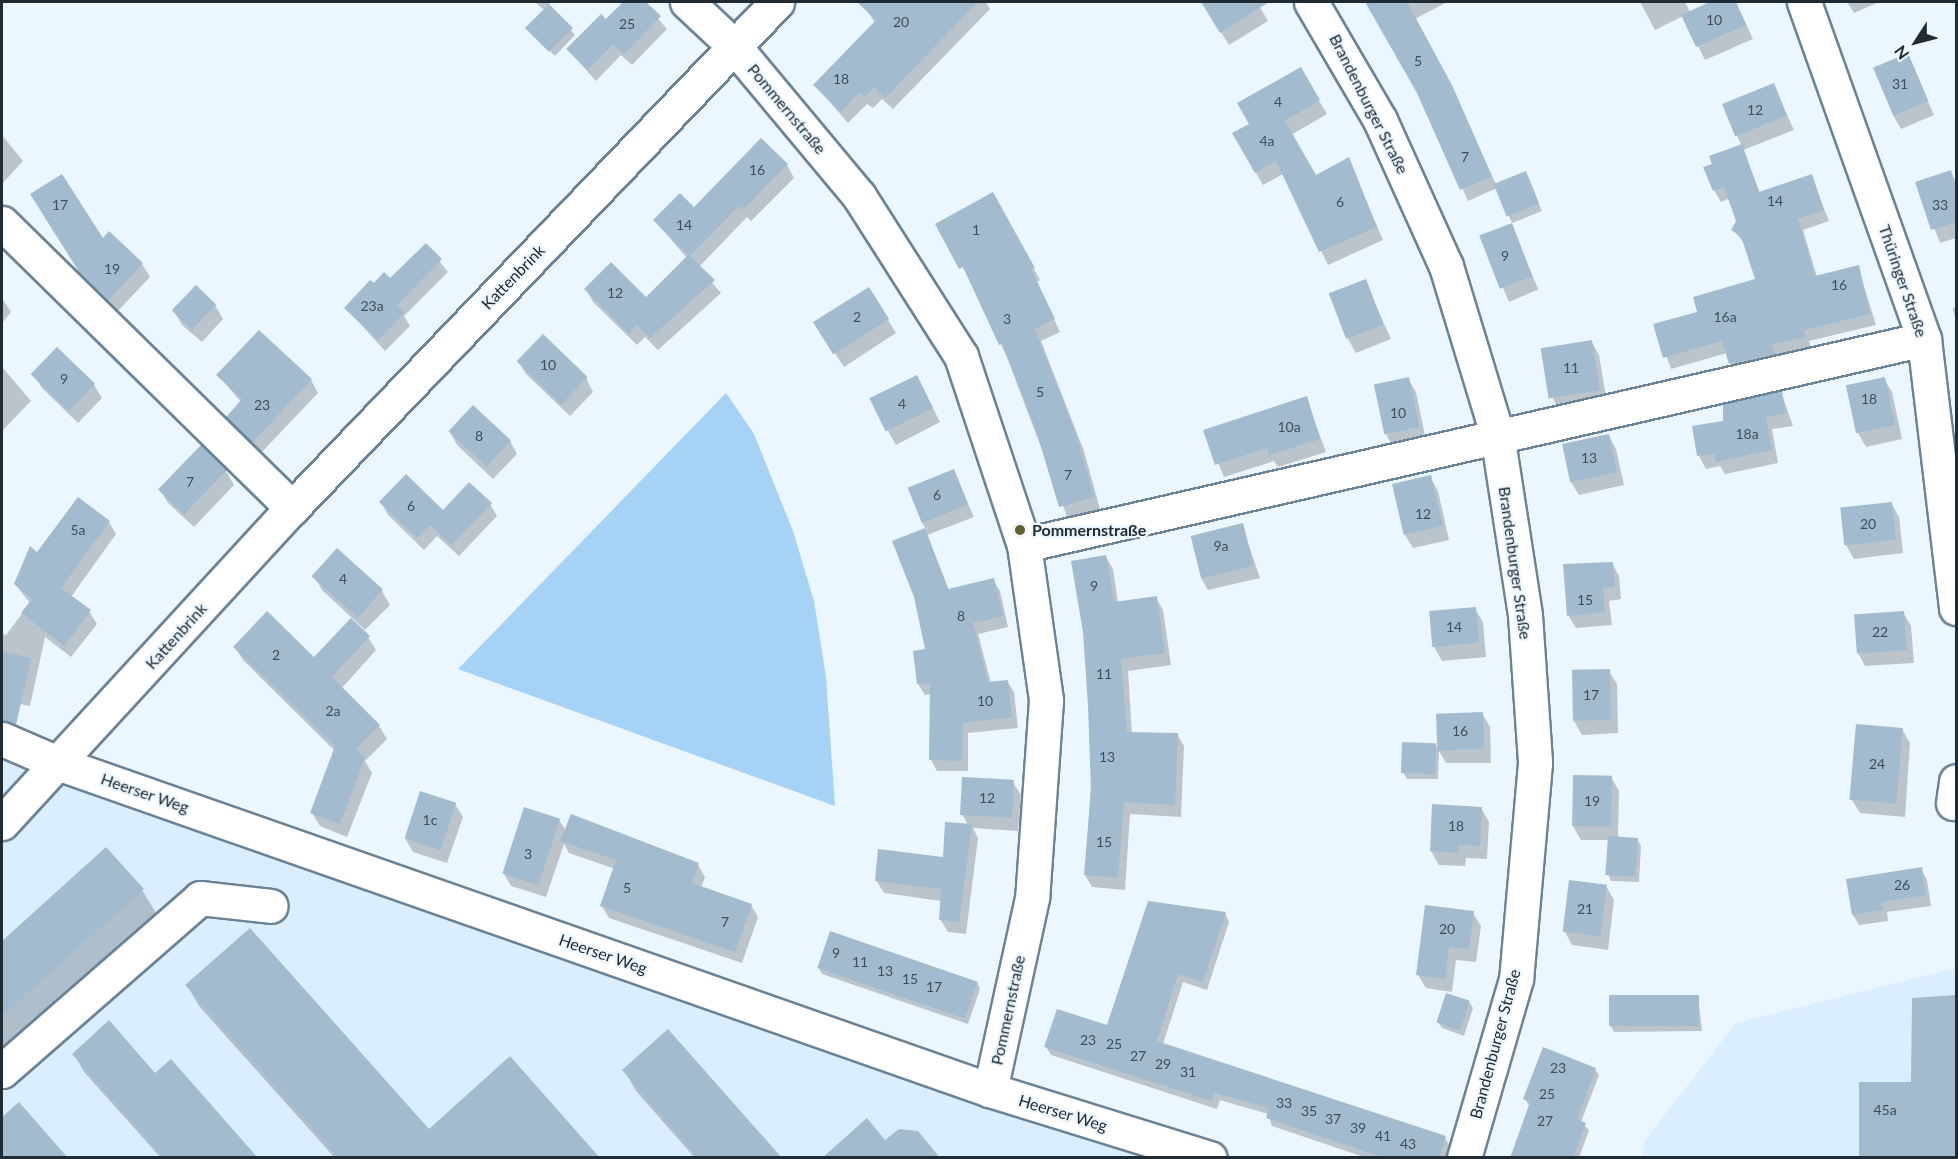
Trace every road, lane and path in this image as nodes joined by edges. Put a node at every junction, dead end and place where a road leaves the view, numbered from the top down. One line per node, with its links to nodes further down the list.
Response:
1 (687, 2): 5 (street)
2 (777, 2): 5 (street, Kattenbrink)
3 (1311, 2): 8 (street, Brandenburger Straße)
4 (1804, 2): 7 (street, Thüringer Straße)
5 (734, 46): 9 (street, Kattenbrink); 10 (street, Pommernstraße)
6 (2, 223): 9 (street)
7 (1924, 339): 8 (street); 11 (street, Thüringer Straße)
8 (1497, 434): 10 (street); 19 (street, Brandenburger Straße)
9 (292, 508): 13 (street, Kattenbrink)
10 (1024, 545): 17 (street, Pommernstraße)
11 (1956, 608)
12 (2, 738): 13 (street, Heerser Weg)
13 (60, 764): 14 (street, Kattenbrink); 17 (street, Heerser Weg)
14 (2, 823)
15 (271, 906): 16 (street)
16 (2, 1071)
17 (990, 1090): 18 (street, Heerser Weg)
18 (1210, 1158)
19 (1464, 1158)

